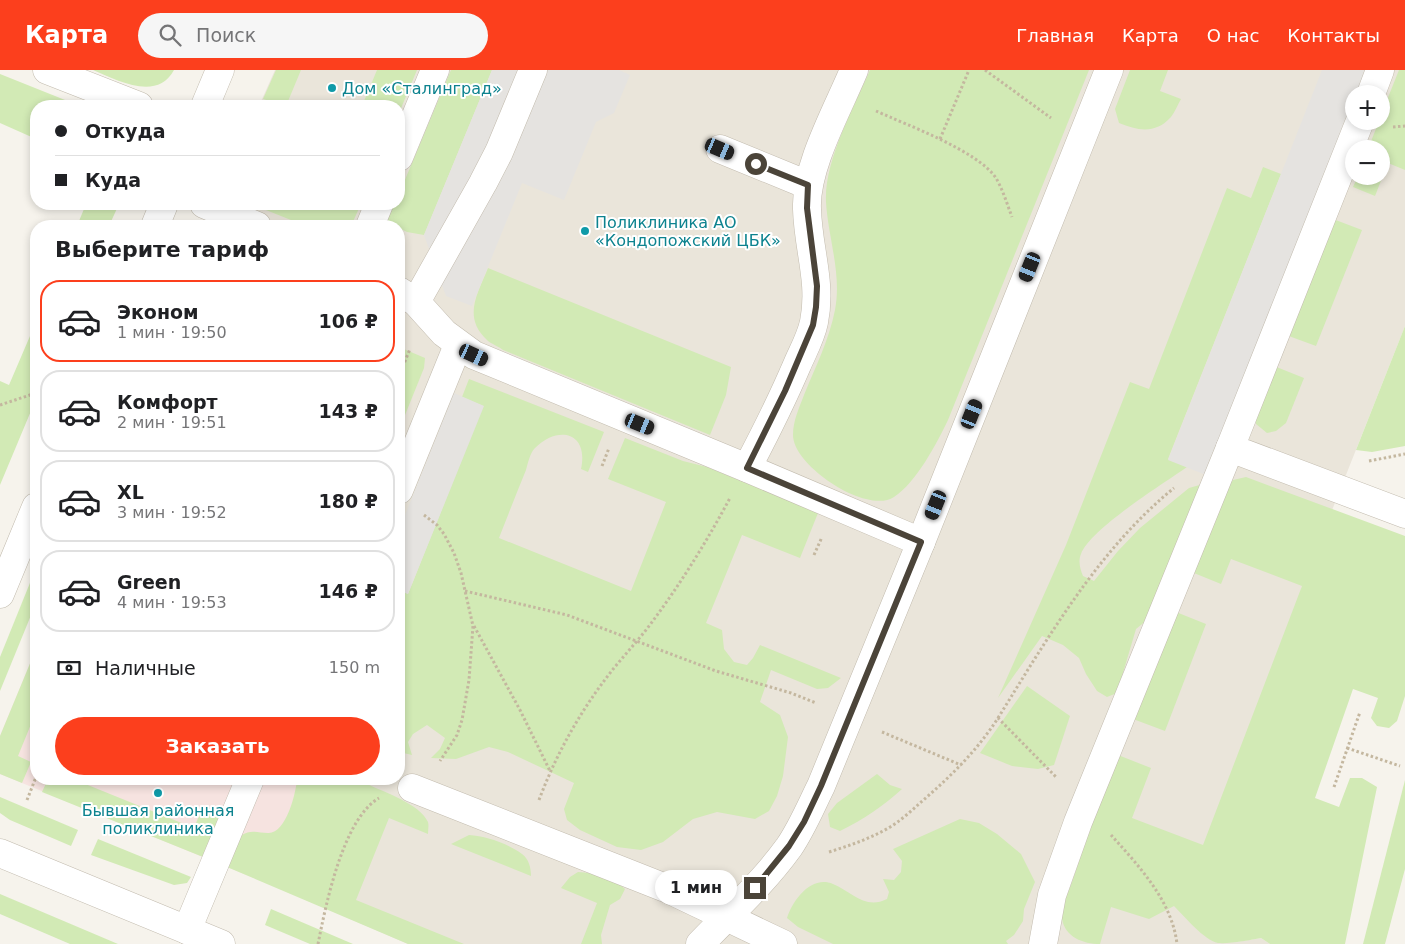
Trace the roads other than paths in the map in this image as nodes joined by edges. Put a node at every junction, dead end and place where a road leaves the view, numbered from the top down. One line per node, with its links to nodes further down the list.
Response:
1 (47, 70): 9 (street)
2 (220, 70): 10 (street)
3 (435, 70): 12 (street)
4 (533, 70): 17 (street)
5 (854, 70): 14 (street)
6 (1109, 70): 24 (street)
7 (1380, 70): 8 (street)
8 (1374, 85)
9 (123, 100)
10 (208, 100)
11 (1356, 130): 19 (street)
12 (405, 142)
13 (720, 149): 14 (street)
14 (808, 185): 20 (street)
15 (218, 210): 16 (street)
16 (243, 220)
17 (407, 296): 18 (street)
18 (458, 345): 20 (street); 21 (street)
19 (1230, 448): 22 (street); 34 (street)
20 (747, 468): 24 (street)
21 (405, 475)
22 (1405, 514)
23 (30, 525): 25 (street)
24 (921, 542): 29 (street)
25 (0, 594)
26 (247, 785): 30 (street)
27 (412, 788): 29 (street)
28 (0, 853): 30 (street)
29 (727, 916): 32 (street); 33 (street)
30 (187, 930): 31 (street)
31 (221, 944)
32 (700, 944)
33 (783, 944)
34 (1043, 944)

